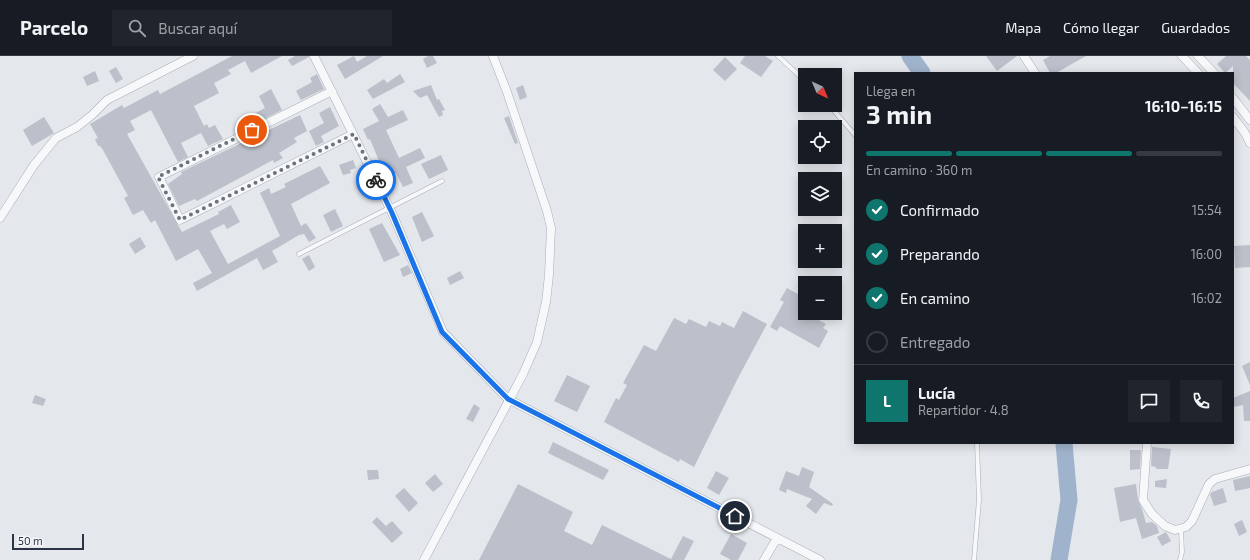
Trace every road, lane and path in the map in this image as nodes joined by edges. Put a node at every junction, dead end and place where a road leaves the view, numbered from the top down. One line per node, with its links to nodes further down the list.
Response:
1 (193, 56): 22 (street)
2 (314, 56): 12 (street)
3 (493, 56): 24 (street)
4 (778, 56): 11 (lane)
5 (1024, 56): 8 (street)
6 (1182, 56): 9 (street)
7 (1198, 56): 10 (street)
8 (1034, 72)
9 (1197, 72)
10 (1213, 72)
11 (798, 75)
12 (332, 90): 17 (street); 17 (street)
13 (1234, 99): 16 (street)
14 (834, 112): 18 (lane)
15 (1234, 118): 19 (street)
16 (1250, 120)
17 (354, 134): 21 (street)
18 (854, 134)
19 (1250, 143)
20 (442, 181): 21 (lane)
21 (389, 208): 23 (lane); 24 (street)
22 (0, 218)
23 (299, 254)
24 (508, 399): 29 (street); 30 (street)
25 (977, 444): 33 (lane)
26 (1148, 444): 28 (street)
27 (1250, 469): 28 (street)
28 (1181, 528): 34 (lane)
29 (777, 538): 31 (street); 32 (street)
30 (424, 560)
31 (764, 560)
32 (820, 560)
33 (974, 560)
34 (1180, 560)

